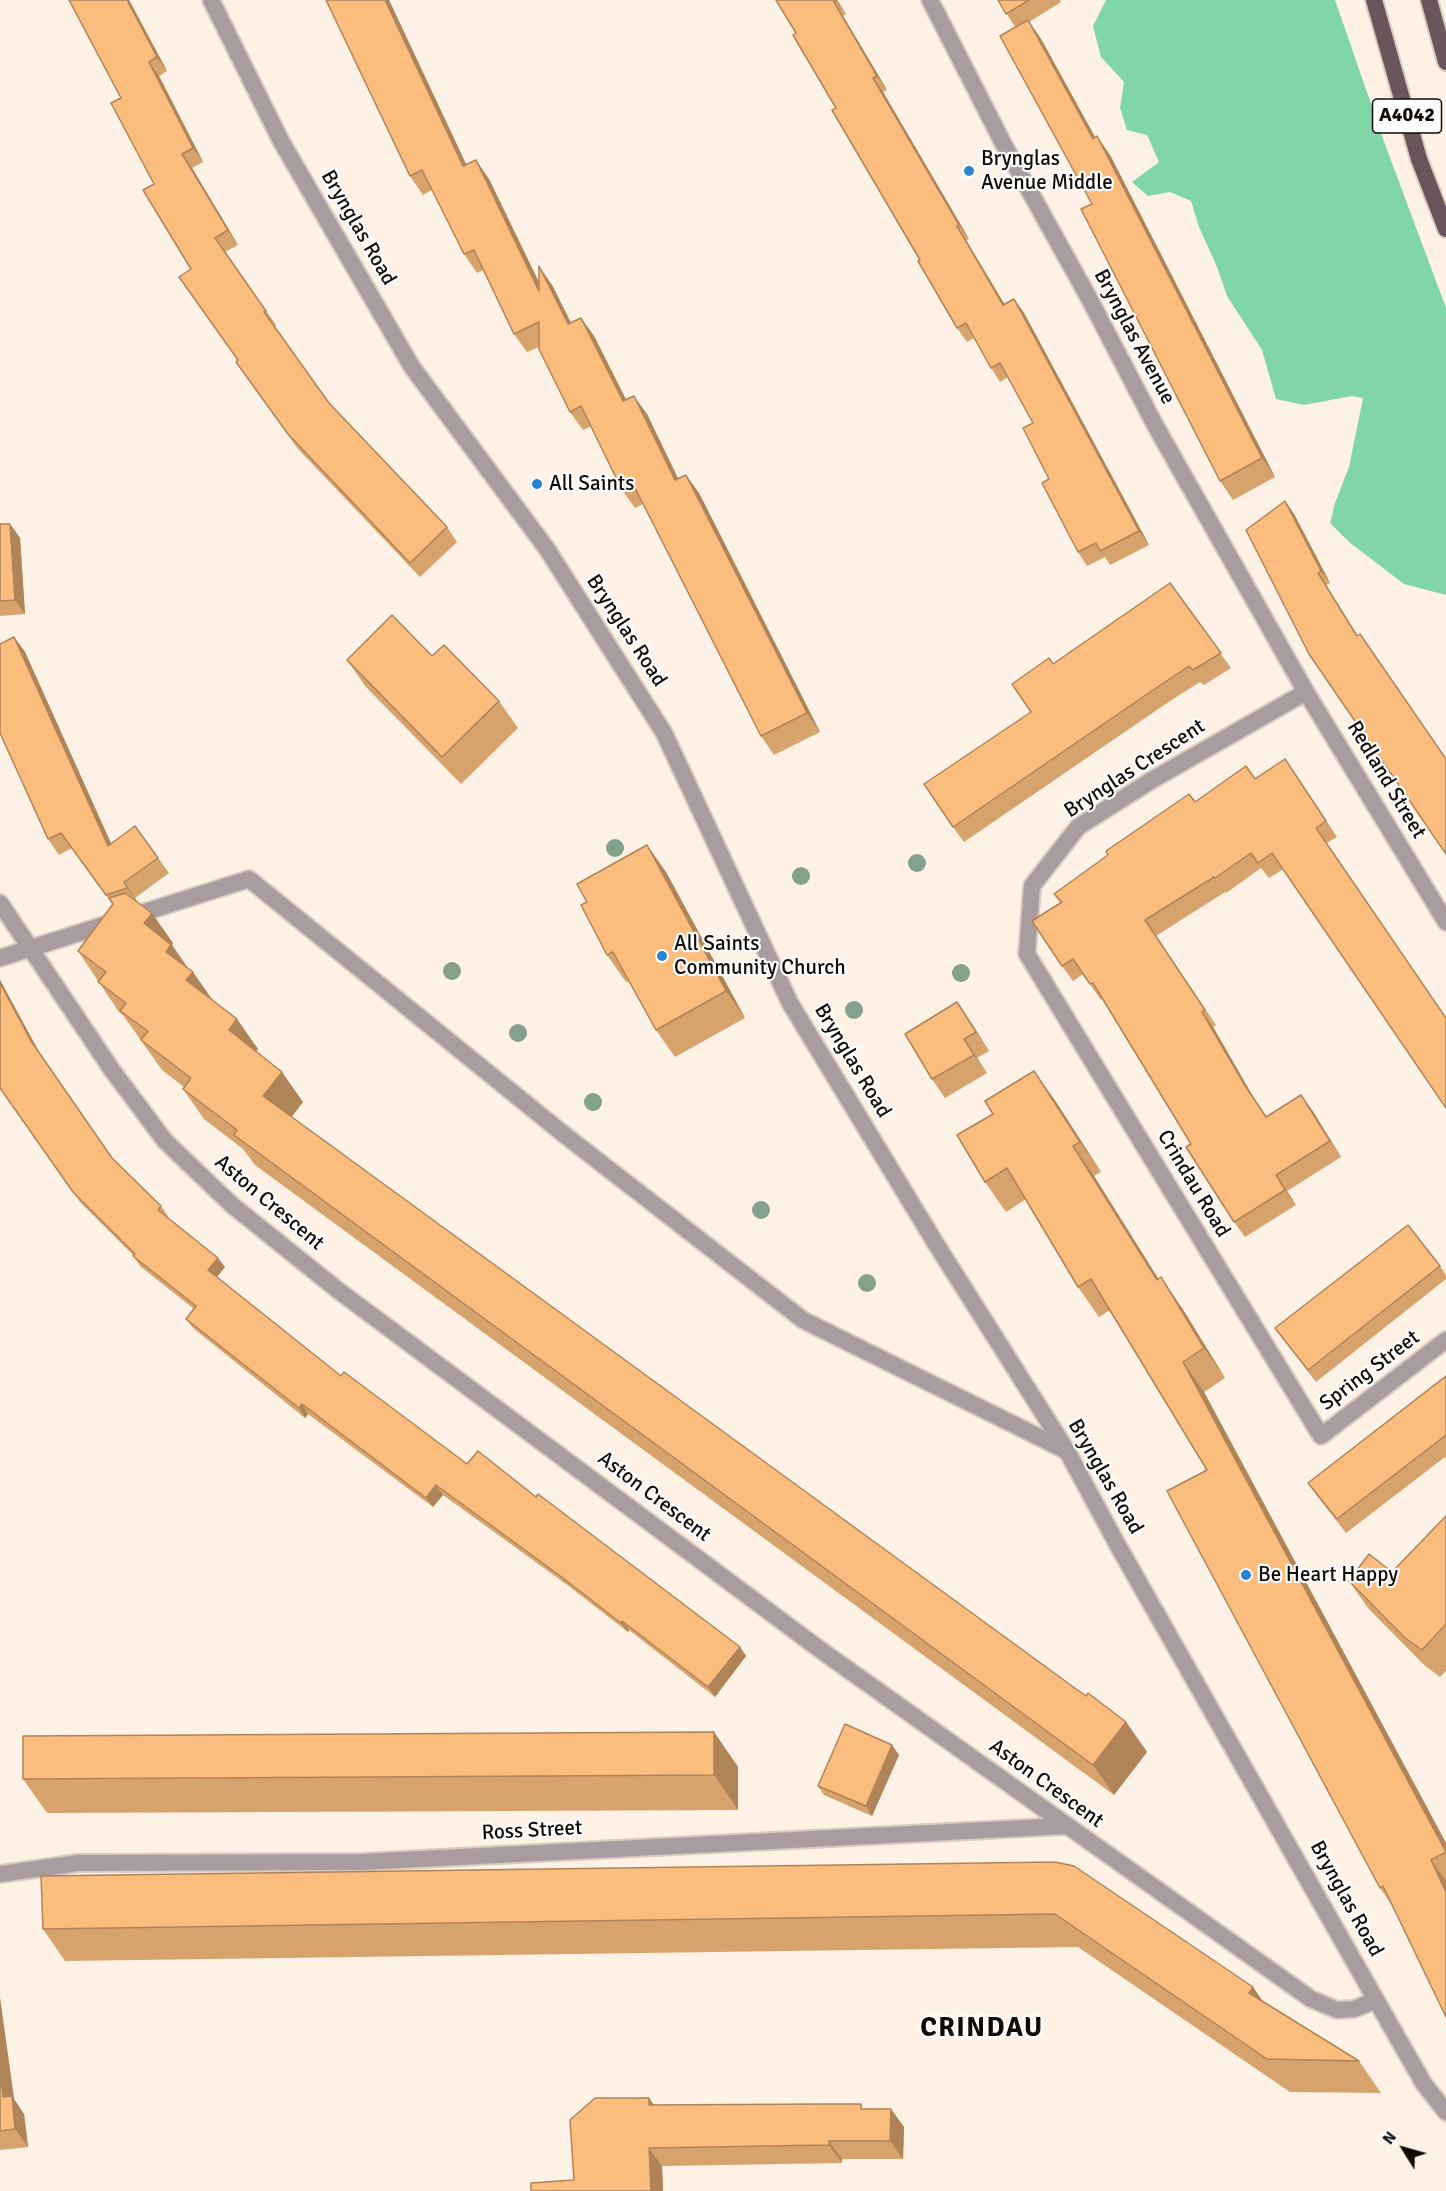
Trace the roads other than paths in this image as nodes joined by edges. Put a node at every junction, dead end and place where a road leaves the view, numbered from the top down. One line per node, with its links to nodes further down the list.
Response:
1 (211, 0): 15 (street, Brynglas Road)
2 (930, 0): 7 (street, Brynglas Avenue)
3 (1374, 0): 6 (main road, A4042)
4 (1429, 0): 5 (main road)
5 (1446, 62)
6 (1446, 229)
7 (1306, 692): 9 (street, Redland Street); 11 (street, Brynglas Crescent)
8 (0, 903): 10 (street, Aston Crescent)
9 (1446, 922)
10 (32, 949): 12 (street); 15 (street); 16 (street, Aston Crescent)
11 (1027, 954): 14 (street, Crindau Road)
12 (0, 958)
13 (1446, 1340): 14 (street, Spring Street)
14 (1321, 1436)
15 (1067, 1451): 18 (street, Brynglas Road)
16 (1066, 1826): 17 (street, Ross Street); 18 (street, Aston Crescent)
17 (0, 1874)
18 (1376, 2000): 19 (street, Brynglas Road)
19 (1446, 2112)

